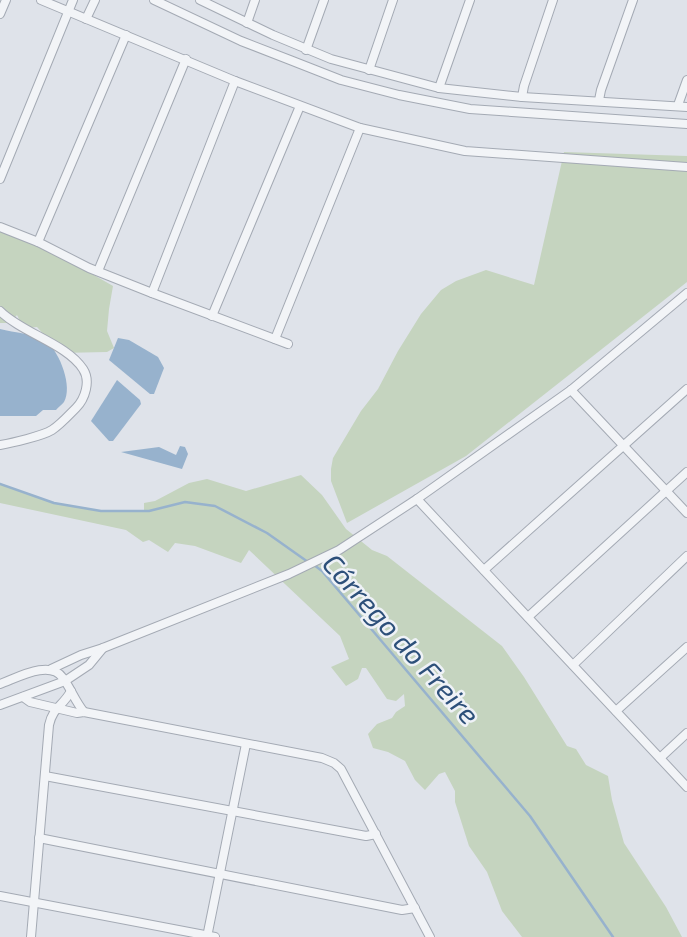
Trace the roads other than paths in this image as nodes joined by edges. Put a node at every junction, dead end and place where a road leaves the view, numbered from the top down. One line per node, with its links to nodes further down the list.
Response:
1 (6, 0): 14 (street)
2 (41, 0): 13 (street)
3 (73, 0): 13 (street)
4 (95, 0): 15 (street)
5 (153, 0): 28 (street)
6 (200, 0): 16 (street)
7 (255, 0): 16 (street)
8 (324, 0): 18 (street)
9 (393, 0): 20 (street)
10 (470, 0): 23 (street)
11 (553, 0): 24 (street)
12 (633, 0): 25 (street)
13 (68, 11): 15 (street); 31 (street)
14 (0, 14)
15 (86, 19): 17 (street)
16 (247, 23): 18 (street)
17 (126, 35): 19 (street); 33 (street)
18 (306, 50): 20 (street)
19 (186, 59): 22 (street); 34 (street)
20 (369, 70): 23 (street)
21 (687, 80): 27 (street)
22 (235, 81): 26 (street); 35 (street)
23 (439, 88): 24 (street)
24 (522, 97): 25 (street)
25 (599, 100): 27 (street)
26 (300, 106): 29 (street); 38 (street)
27 (683, 106)
28 (687, 124)
29 (360, 128): 30 (street); 39 (street)
30 (687, 167)
31 (0, 179)
32 (0, 227): 33 (street)
33 (38, 242): 34 (street)
34 (98, 271): 35 (street)
35 (152, 293): 38 (street)
36 (687, 293): 42 (street)
37 (0, 311): 43 (street)
38 (212, 316): 39 (street)
39 (275, 340): 40 (street)
40 (288, 344)
41 (687, 389): 44 (street)
42 (571, 390): 44 (street); 47 (street)
43 (0, 444)
44 (623, 445): 46 (street); 50 (street)
45 (687, 472): 46 (street)
46 (666, 491): 48 (street); 51 (street)
47 (417, 499): 50 (street); 53 (street)
48 (687, 513)
49 (687, 556): 54 (street)
50 (484, 570): 51 (street)
51 (528, 617): 54 (street)
52 (687, 647): 62 (street)
53 (103, 648): 55 (street); 56 (street)
54 (573, 665): 62 (street)
55 (51, 669): 56 (street); 57 (street)
56 (65, 681): 58 (street); 59 (street)
57 (0, 684)
58 (71, 691): 61 (street); 63 (street)
59 (23, 697): 60 (street); 61 (street)
60 (0, 705)
61 (55, 708): 63 (street); 67 (street)
62 (616, 711): 66 (street)
63 (84, 712): 65 (street)
64 (687, 733): 66 (street)
65 (246, 744): 69 (street); 70 (street)
66 (660, 758): 68 (street)
67 (45, 776): 69 (street); 71 (street)
68 (687, 787)
69 (232, 811): 70 (street); 72 (street)
70 (376, 834): 75 (street)
71 (40, 838): 72 (street); 74 (street)
72 (219, 875): 75 (street); 76 (street)
73 (0, 896): 74 (street)
74 (34, 902): 76 (street); 77 (street)
75 (415, 908): 78 (street)
76 (210, 936)
77 (31, 937)
78 (430, 937)

